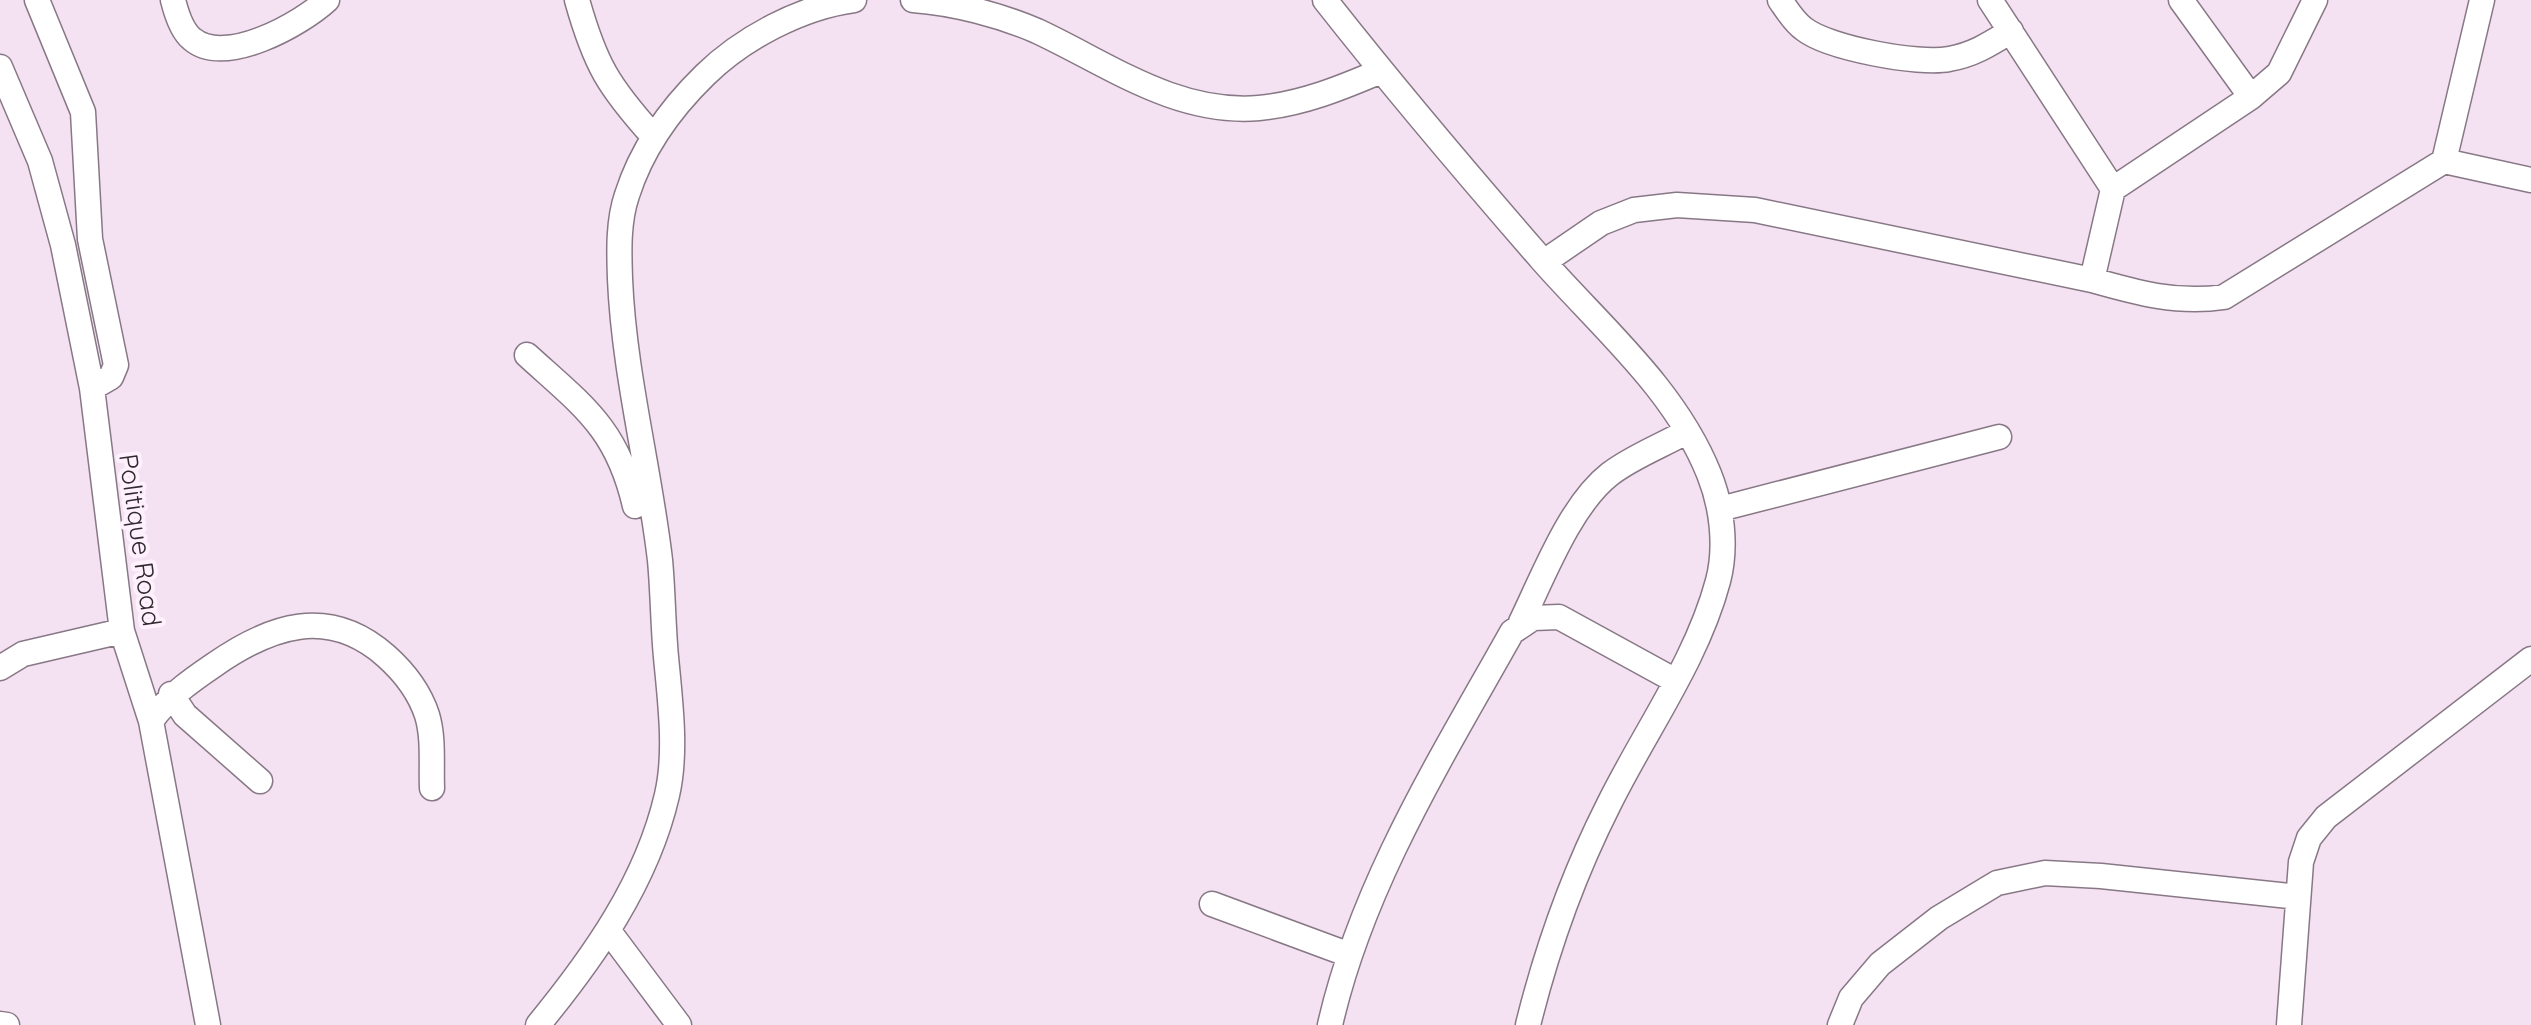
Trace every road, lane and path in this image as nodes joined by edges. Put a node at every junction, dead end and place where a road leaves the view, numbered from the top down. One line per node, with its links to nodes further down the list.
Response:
1 (37, 0): 24 (street)
2 (173, 0): 3 (street)
3 (327, 0)
4 (577, 0): 17 (street)
5 (854, 0): 17 (street)
6 (913, 0): 15 (street)
7 (1325, 0): 15 (street)
8 (1780, 0): 13 (street)
9 (1990, 0): 13 (street)
10 (2181, 0): 16 (street)
11 (2315, 0): 16 (street)
12 (2482, 0): 18 (street)
13 (2011, 31): 20 (street)
14 (0, 67): 24 (street, Politique Road)
15 (1381, 71): 21 (street)
16 (2251, 97): 20 (street)
17 (653, 136): 28 (street)
18 (2444, 161): 19 (street); 22 (street)
19 (2531, 180)
20 (2113, 189): 22 (street)
21 (1544, 262): 22 (street); 25 (street)
22 (2092, 280)
23 (527, 355): 28 (street)
24 (92, 388): 30 (street, Politique Road)
25 (1686, 432): 27 (street); 29 (street)
26 (1999, 437): 27 (street)
27 (1720, 509): 33 (street)
28 (660, 561): 40 (street)
29 (1521, 622): 33 (street); 41 (street)
30 (122, 631): 32 (street); 35 (street, Politique Road)
31 (2531, 659): 38 (street)
32 (0, 668)
33 (1674, 680): 48 (street)
34 (171, 694): 35 (street); 36 (street); 37 (street)
35 (151, 721): 44 (street, Politique Road)
36 (260, 781)
37 (432, 788)
38 (2298, 897): 49 (street); 50 (street)
39 (1212, 904): 41 (street)
40 (608, 930): 45 (street); 46 (street)
41 (1347, 954): 47 (street)
42 (0, 1024): 43 (street)
43 (7, 1025)
44 (208, 1025)
45 (538, 1025)
46 (679, 1025)
47 (1330, 1025)
48 (1528, 1025)
49 (1840, 1025)
50 (2289, 1025)

